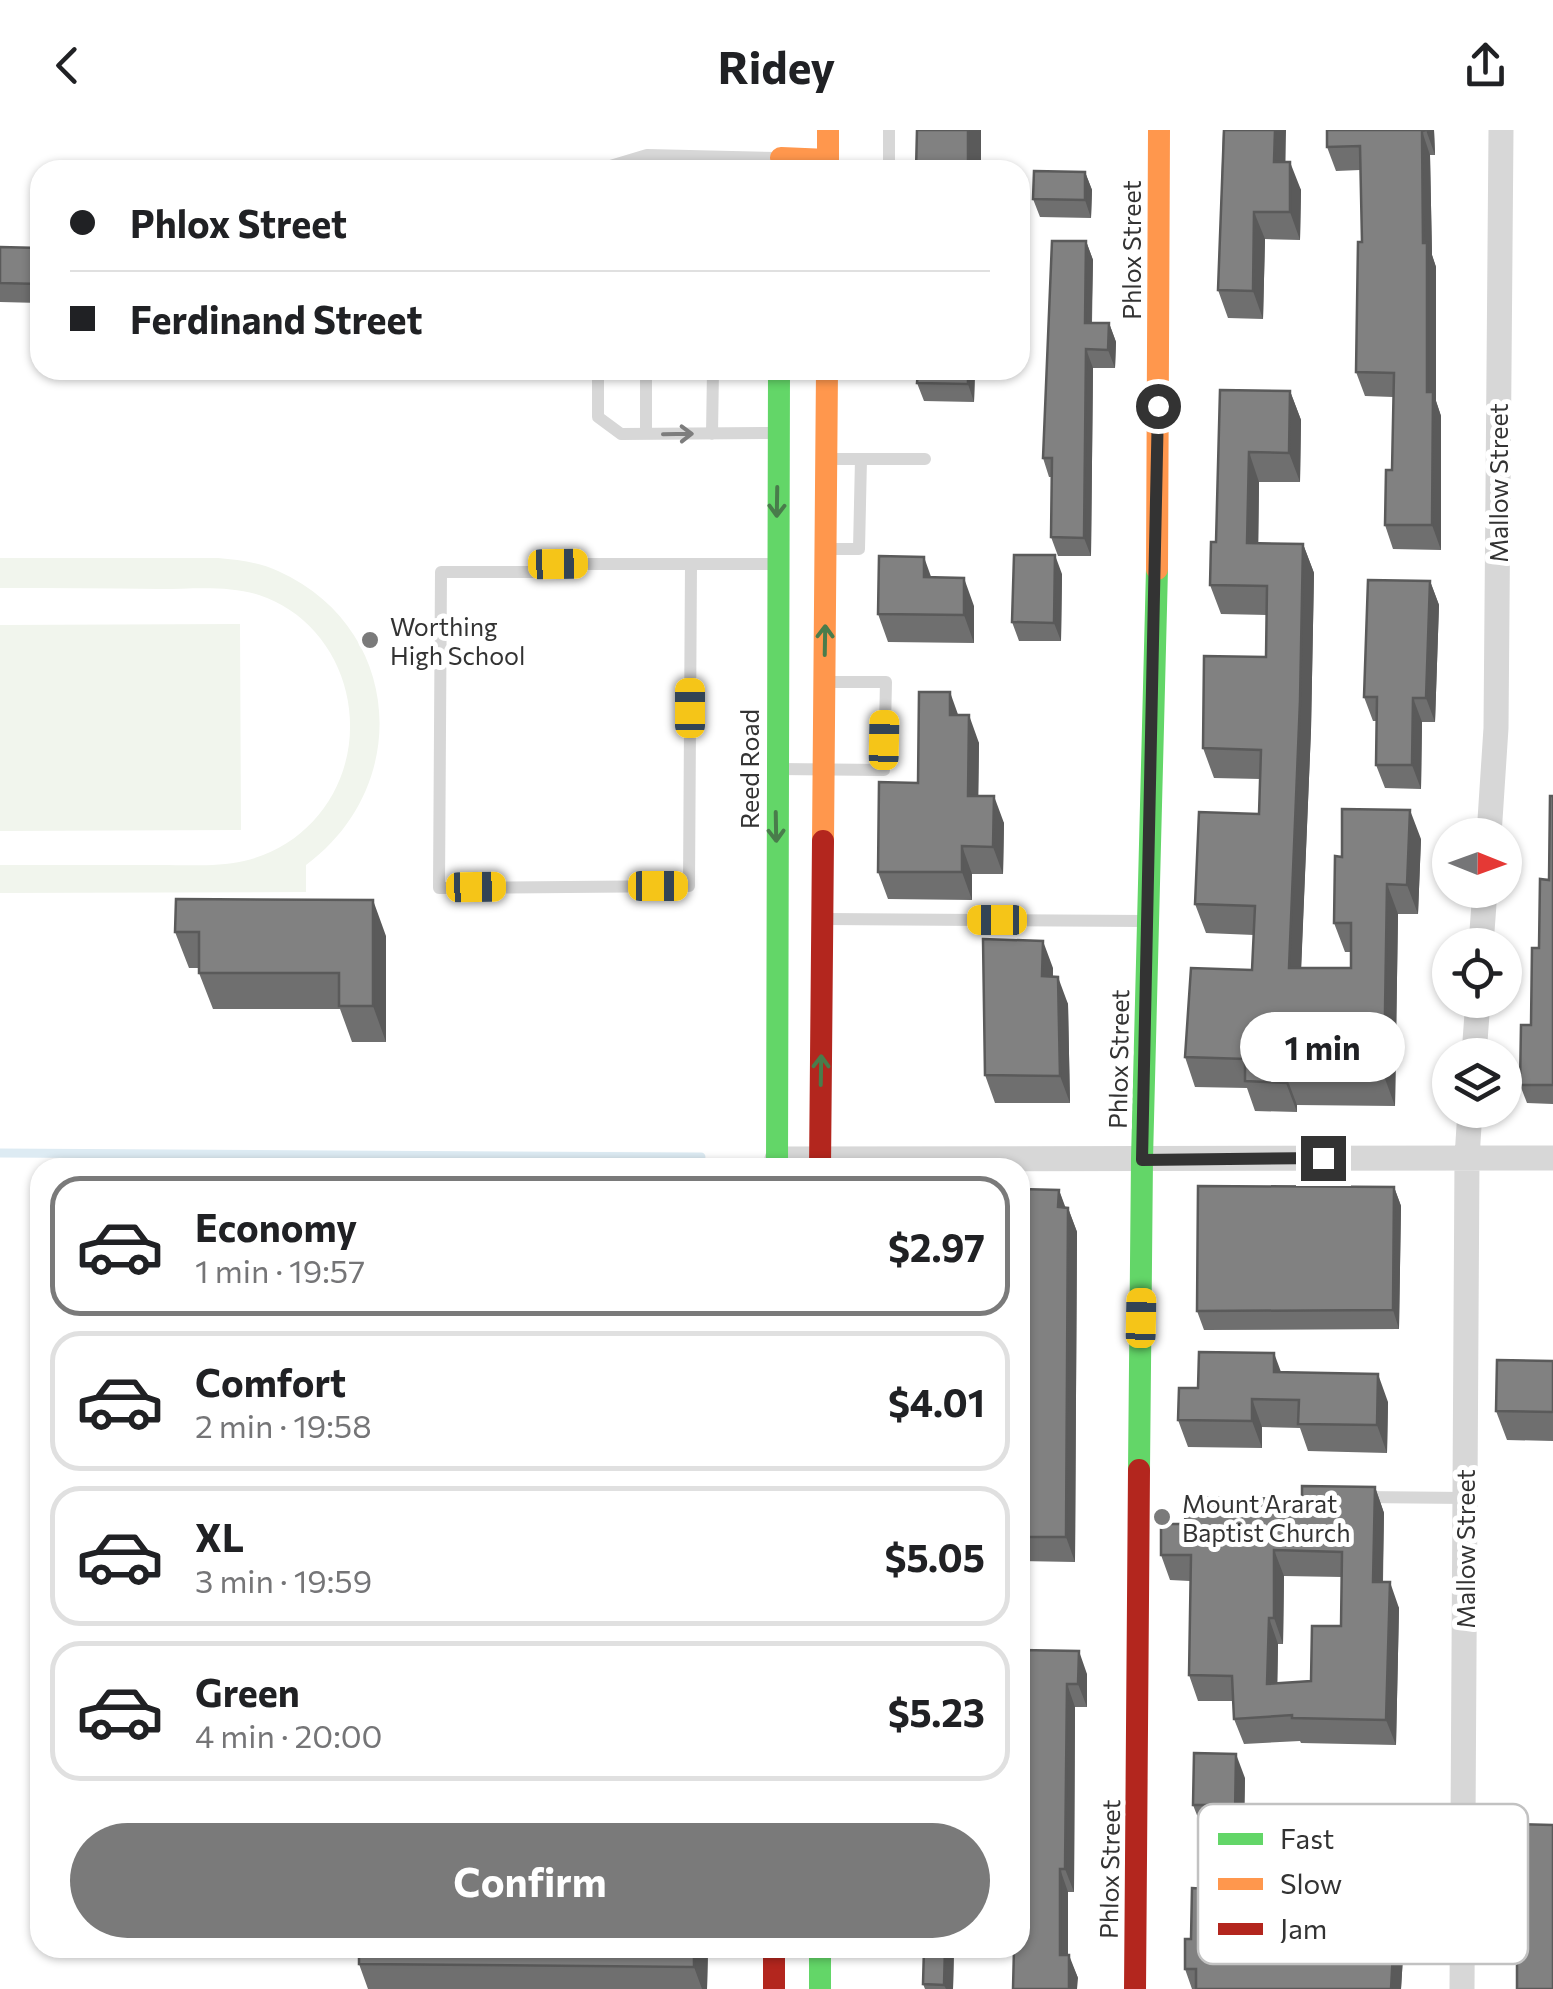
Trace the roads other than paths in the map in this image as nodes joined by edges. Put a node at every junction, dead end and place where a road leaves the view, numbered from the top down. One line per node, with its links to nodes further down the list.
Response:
1 (781, 130): 6 (street)
2 (828, 130): 7 (street)
3 (889, 130): 8 (lane)
4 (1159, 130): 28 (street, Phlox Street)
5 (1501, 130): 26 (street, Mallow Street)
6 (781, 160)
7 (828, 160)
8 (890, 160)
9 (598, 380): 15 (lane)
10 (646, 380): 15 (lane)
11 (712, 380): 16 (lane)
12 (779, 380): 14 (street, Reed Road)
13 (828, 380): 17 (street)
14 (778, 433): 16 (lane); 22 (street, Reed Road, one-way to 22)
15 (646, 434): 16 (lane, one-way to 16)
16 (712, 434)
17 (827, 459): 18 (lane); 20 (street)
18 (860, 459): 19 (lane); 20 (lane)
19 (926, 459)
20 (826, 549): 23 (street, one-way to 20)
21 (691, 564): 21 (lane); 22 (lane)
22 (776, 564): 24 (street, Reed Road)
23 (825, 682): 25 (street); 25 (lane)
24 (776, 768): 25 (lane); 30 (street, Reed Road, one-way to 30)
25 (824, 769): 27 (street)
26 (1490, 818)
27 (823, 918): 28 (lane); 31 (street, one-way to 27)
28 (1148, 921): 34 (street, Phlox Street)
29 (1469, 1128): 32 (street, Mallow Street)
30 (777, 1158)
31 (820, 1158)
32 (1467, 1158): 33 (street); 34 (street); 37 (street, Mallow Street)
33 (1553, 1158)
34 (1142, 1160): 35 (street); 44 (street, Phlox Street)
35 (1030, 1161)
36 (1338, 1497): 37 (lane)
37 (1465, 1498): 38 (street, Mallow Street)
38 (1463, 1804)
39 (774, 1958): 42 (street)
40 (820, 1958): 43 (street)
41 (1462, 1964): 45 (street, Mallow Street)
42 (774, 1989)
43 (820, 1989)
44 (1135, 1989)
45 (1462, 1989)

